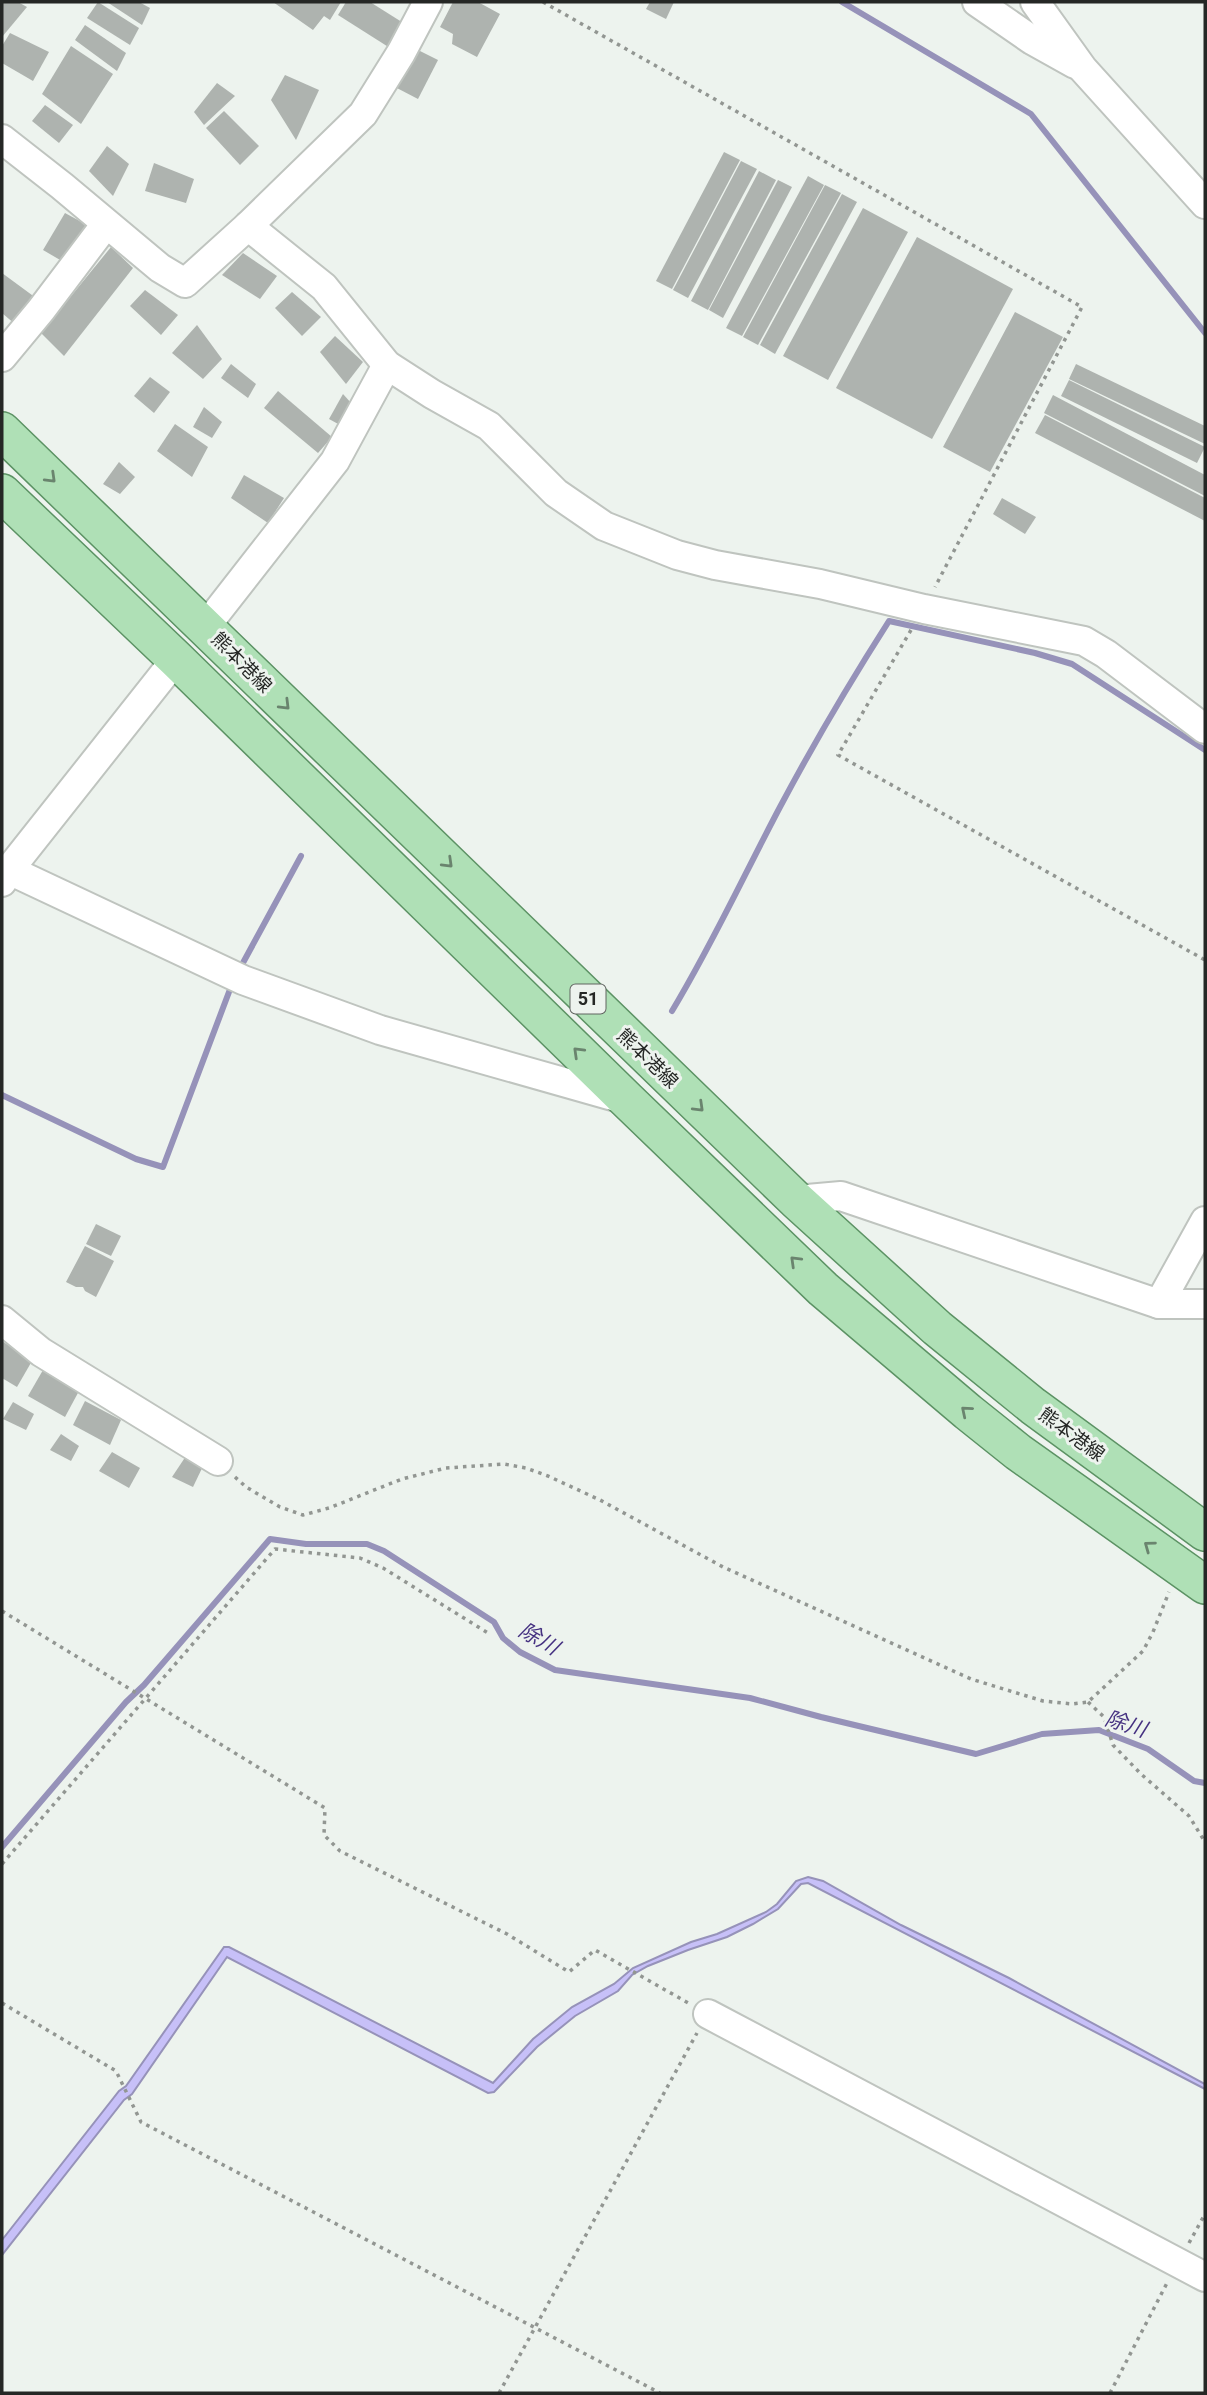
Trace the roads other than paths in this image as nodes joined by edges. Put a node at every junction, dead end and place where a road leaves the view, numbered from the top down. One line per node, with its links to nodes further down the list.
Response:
1 (428, 2): 8 (street)
2 (977, 2): 4 (street)
3 (1035, 2): 4 (street)
4 (1083, 69): 6 (street)
5 (2, 139): 7 (street)
6 (1205, 204)
7 (107, 223): 8 (street); 9 (street)
8 (248, 226): 10 (street)
9 (2, 357)
10 (387, 365): 13 (street); 15 (street)
11 (2, 431): 13 (main road, 熊本港線 / 51, one-way to 13)
12 (2, 493): 14 (main road, 51)
13 (205, 626): 18 (main road, 熊本港線 / 51, one-way to 18)
14 (176, 659): 16 (street); 17 (main road, 51, one-way to 14)
15 (1205, 729)
16 (4, 874): 17 (street)
17 (627, 1100): 25 (main road, 51, one-way to 17)
18 (796, 1200): 20 (street); 24 (main road, 熊本港線 / 51)
19 (1205, 1221): 20 (street)
20 (1158, 1304): 21 (street)
21 (1205, 1304)
22 (2, 1320): 23 (street)
23 (218, 1461)
24 (1205, 1532)
25 (1194, 1578)
26 (708, 2014): 27 (street)
27 (1205, 2277)

